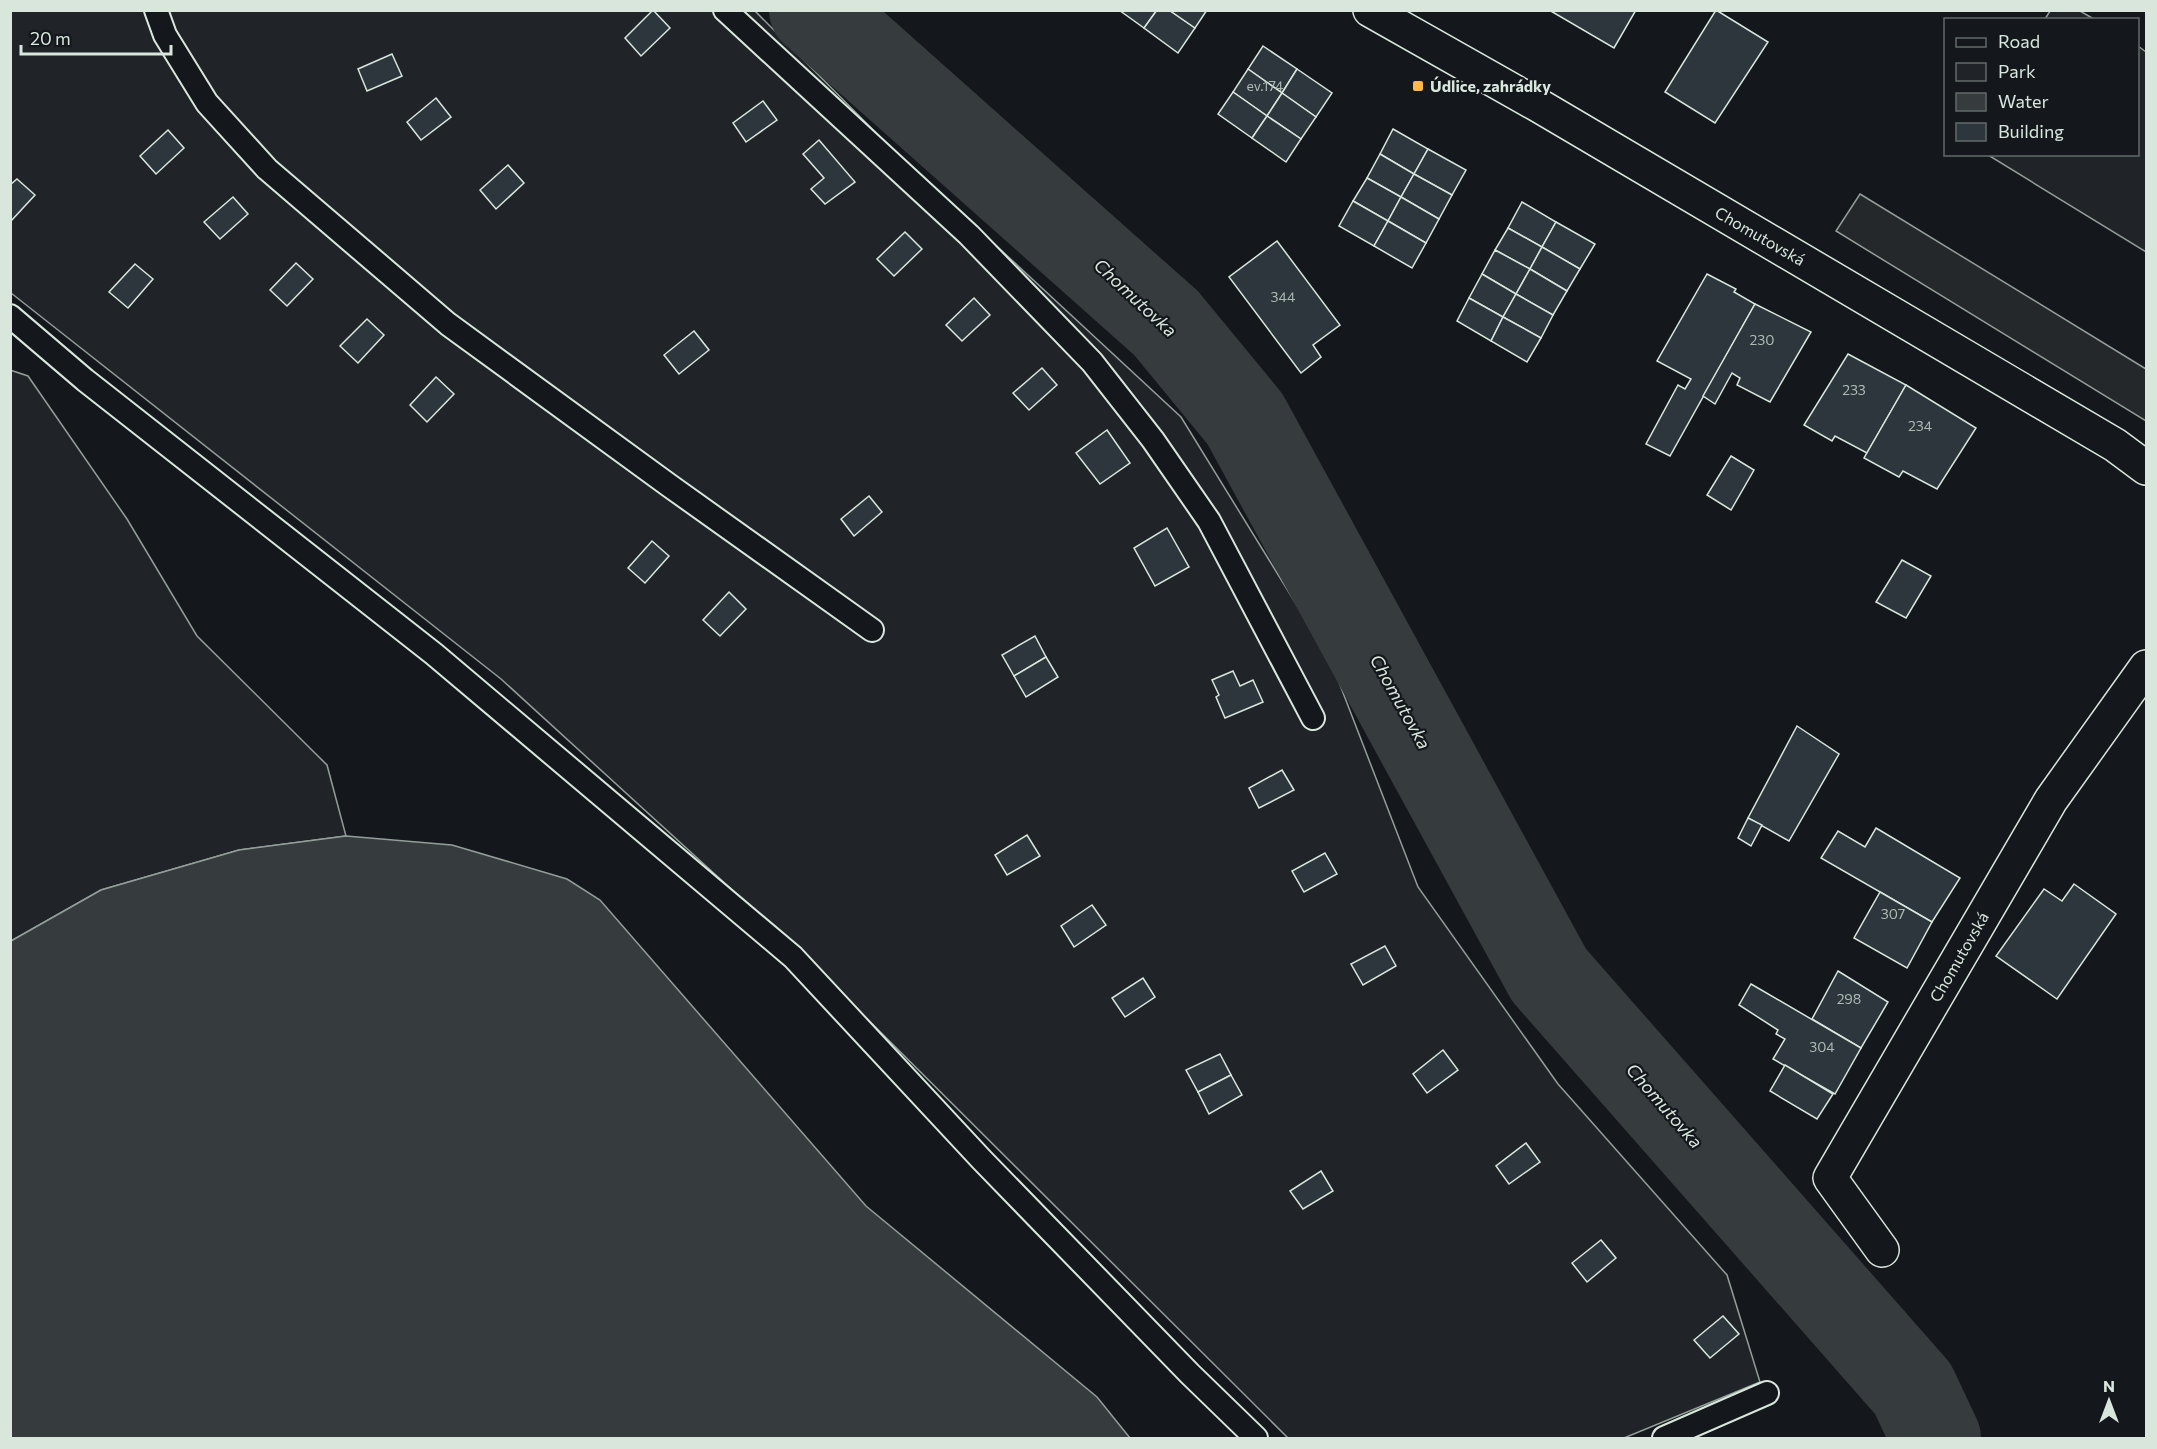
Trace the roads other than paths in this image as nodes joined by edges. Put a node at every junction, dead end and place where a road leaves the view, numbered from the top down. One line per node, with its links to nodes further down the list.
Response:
1 (156, 10): 6 (lane)
2 (725, 10): 8 (lane)
3 (1370, 10): 5 (street, Chomutovská)
4 (10, 316): 11 (lane)
5 (2146, 468)
6 (872, 630)
7 (2146, 668): 9 (street, Chomutovská)
8 (1313, 718)
9 (1882, 1250)
10 (1767, 1393): 12 (lane)
11 (1256, 1438)
12 (1664, 1438)

